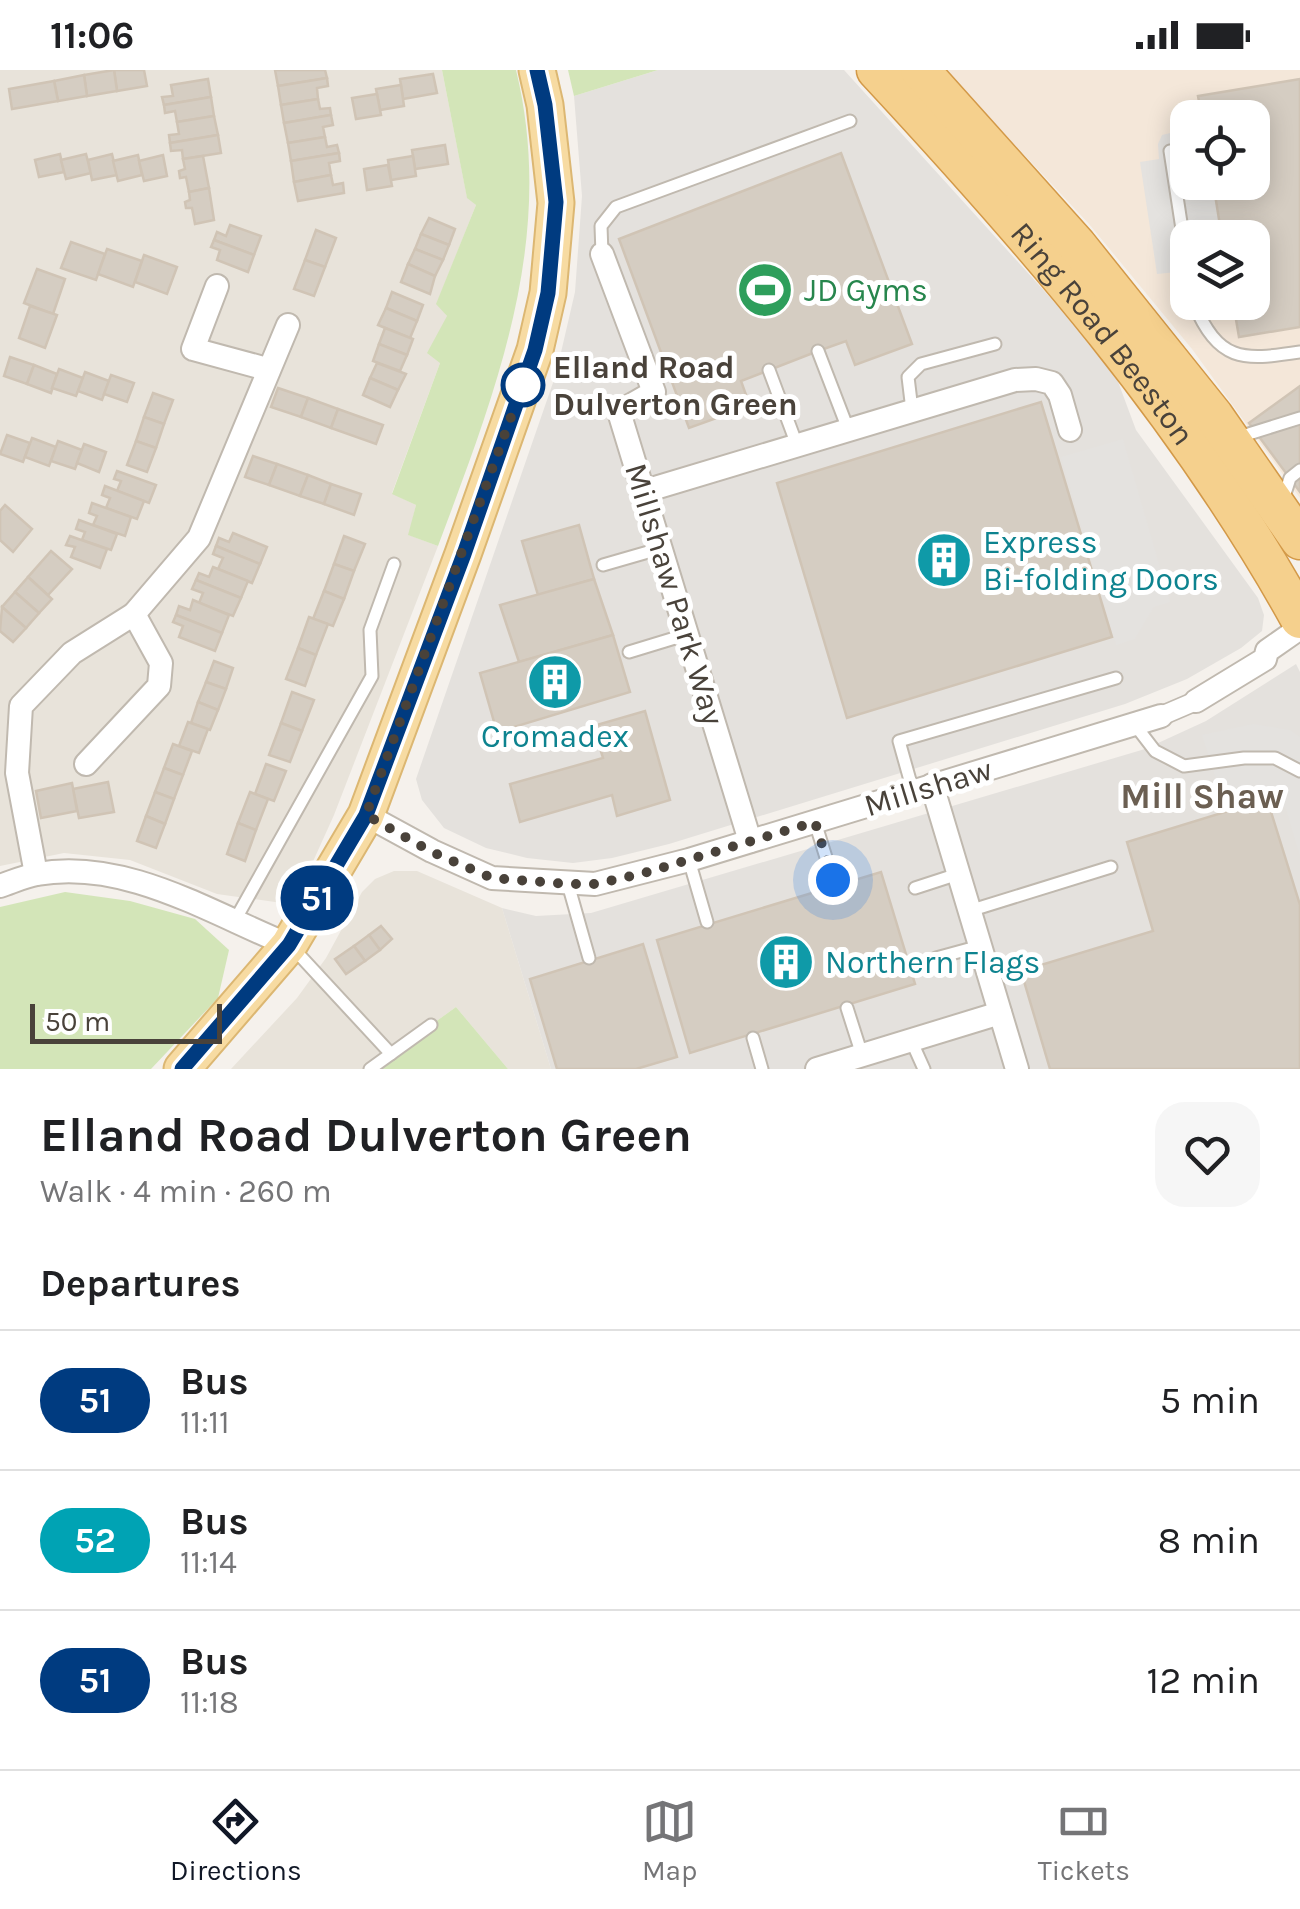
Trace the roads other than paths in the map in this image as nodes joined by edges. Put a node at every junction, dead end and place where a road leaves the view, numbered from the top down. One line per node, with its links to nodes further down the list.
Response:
1 (537, 70): 39 (main road)
2 (876, 70): 27 (highway, Ring Road Beeston)
3 (920, 70): 18 (highway, Ring Road Beeston)
4 (850, 121): 5 (lane)
5 (602, 254): 21 (street, Millshaw Park Way)
6 (217, 286): 12 (street)
7 (1202, 320): 11 (lane)
8 (288, 325): 12 (street)
9 (994, 344): 14 (lane)
10 (818, 351): 16 (lane)
11 (1300, 352)
12 (268, 369): 26 (street)
13 (769, 370): 19 (lane)
14 (912, 410): 16 (street); 17 (street)
15 (1300, 418): 18 (lane)
16 (848, 429): 19 (street)
17 (1070, 430)
18 (1230, 438): 22 (highway, Ring Road Beeston)
19 (797, 445): 21 (street)
20 (1300, 470): 22 (lane)
21 (645, 491): 23 (street, Millshaw Park Way)
22 (1290, 525)
23 (662, 548): 25 (lane); 29 (street, Millshaw Park Way)
24 (394, 564): 51 (lane)
25 (603, 565)
26 (134, 614): 32 (street); 36 (street)
27 (1300, 619)
28 (1300, 628): 33 (street, Millshaw)
29 (688, 634): 30 (lane); 41 (street, Millshaw Park Way)
30 (629, 652)
31 (1116, 678): 38 (lane)
32 (10, 701): 44 (street)
33 (1196, 702): 34 (street, Millshaw)
34 (1161, 716): 35 (street, Millshaw)
35 (1135, 725): 37 (lane); 38 (street, Millshaw)
36 (86, 764)
37 (1300, 771)
38 (922, 788): 40 (street, Millshaw); 45 (street)
39 (366, 815): 47 (street, Millshaw); 53 (main road)
40 (815, 822): 41 (street, Millshaw); 46 (lane)
41 (750, 841): 42 (street, Millshaw)
42 (689, 860): 47 (street, Millshaw); 52 (lane)
43 (1111, 867): 50 (lane)
44 (36, 874): 48 (street); 51 (street)
45 (958, 874): 49 (lane); 50 (street)
46 (833, 880)
47 (568, 884): 55 (lane)
48 (0, 886)
49 (915, 888)
50 (970, 911): 54 (street)
51 (234, 922): 53 (street)
52 (707, 922)
53 (289, 945): 62 (lane); 64 (main road)
54 (980, 946): 56 (lane); 58 (street)
55 (589, 958)
56 (936, 958)
57 (847, 1008): 63 (lane)
58 (1000, 1013): 61 (street); 69 (street)
59 (432, 1025): 62 (lane)
60 (753, 1038): 66 (lane)
61 (912, 1040): 63 (street); 68 (lane)
62 (392, 1054): 65 (lane)
63 (862, 1055): 67 (street)
64 (182, 1069)
65 (370, 1069)
66 (762, 1069)
67 (817, 1069)
68 (924, 1069)
69 (1017, 1069)

